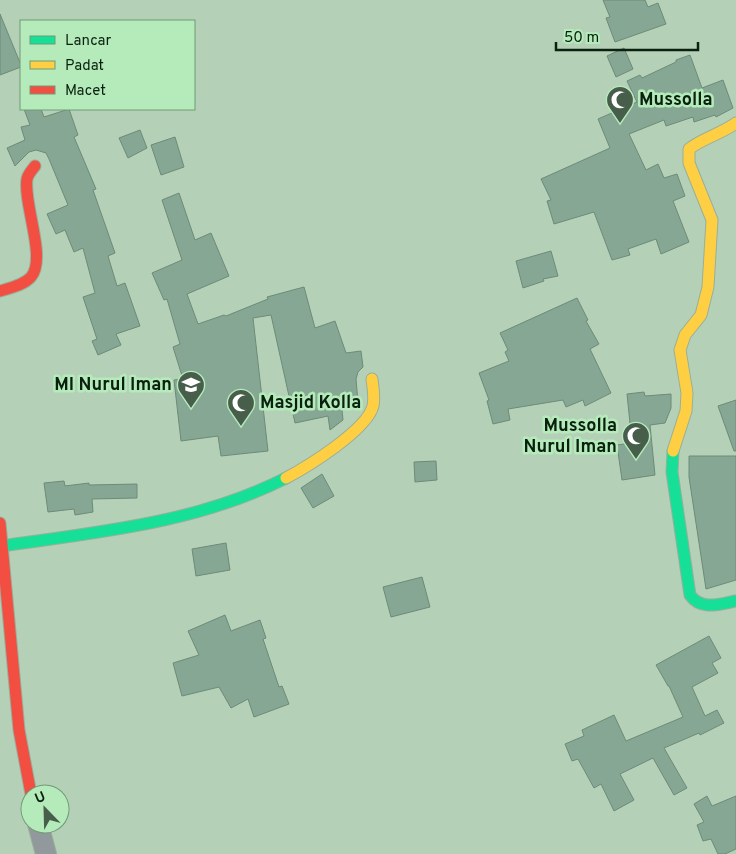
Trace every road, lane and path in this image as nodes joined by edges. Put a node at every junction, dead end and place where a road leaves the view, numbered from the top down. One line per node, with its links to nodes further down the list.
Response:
1 (736, 124): 7 (street)
2 (35, 166): 3 (street)
3 (0, 291)
4 (372, 379): 6 (street)
5 (0, 522): 6 (street)
6 (2, 546): 8 (street)
7 (736, 601)
8 (7, 682): 9 (street)
9 (29, 784)
10 (41, 834): 11 (street)
11 (46, 854)

